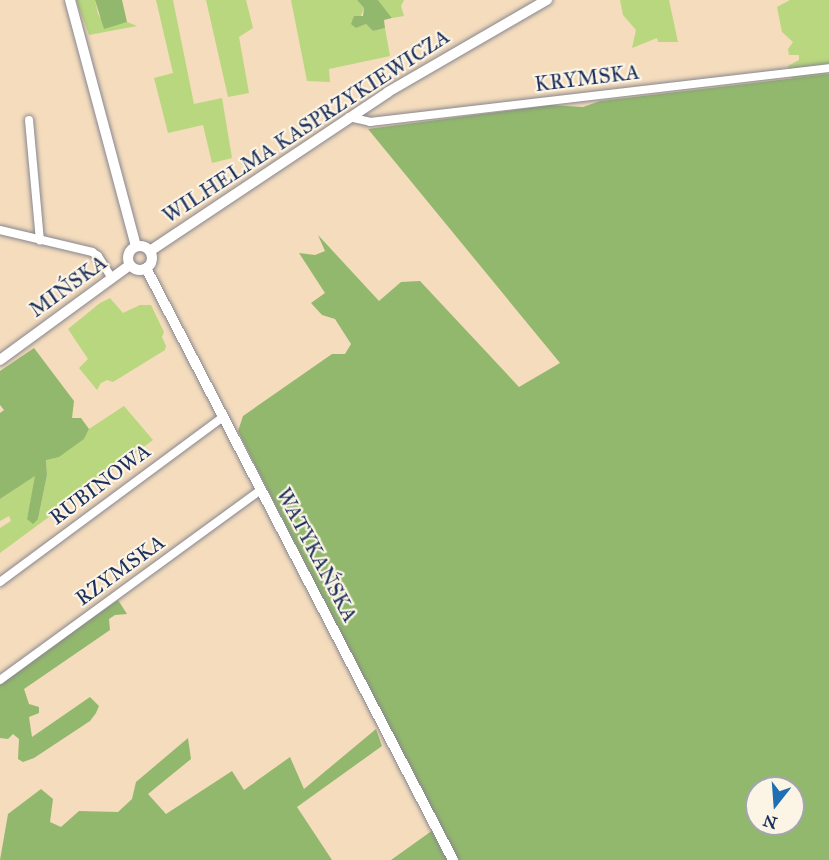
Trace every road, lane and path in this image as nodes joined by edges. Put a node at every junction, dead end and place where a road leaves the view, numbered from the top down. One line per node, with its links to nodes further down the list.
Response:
1 (70, 0): 8 (street)
2 (548, 0): 4 (street, WILHELMA KASPRZYKIEWICZA)
3 (829, 68): 4 (street, KRYMSKA)
4 (349, 117): 9 (street, WILHELMA KASPRZYKIEWICZA)
5 (28, 120): 7 (street)
6 (0, 230): 7 (street)
7 (40, 240): 12 (street)
8 (136, 246): 9 (street); 10 (street)
9 (150, 251): 11 (street)
10 (130, 265): 11 (street); 12 (street, MIŃSKA)
11 (146, 268): 14 (street, WATYKAŃSKA)
12 (112, 278): 13 (street, MIŃSKA)
13 (0, 360)
14 (223, 417): 15 (street, WATYKAŃSKA); 16 (street, RUBINOWA)
15 (261, 490): 17 (street, RZYMSKA); 18 (street, WATYKAŃSKA)
16 (0, 582)
17 (0, 680)
18 (453, 860)

